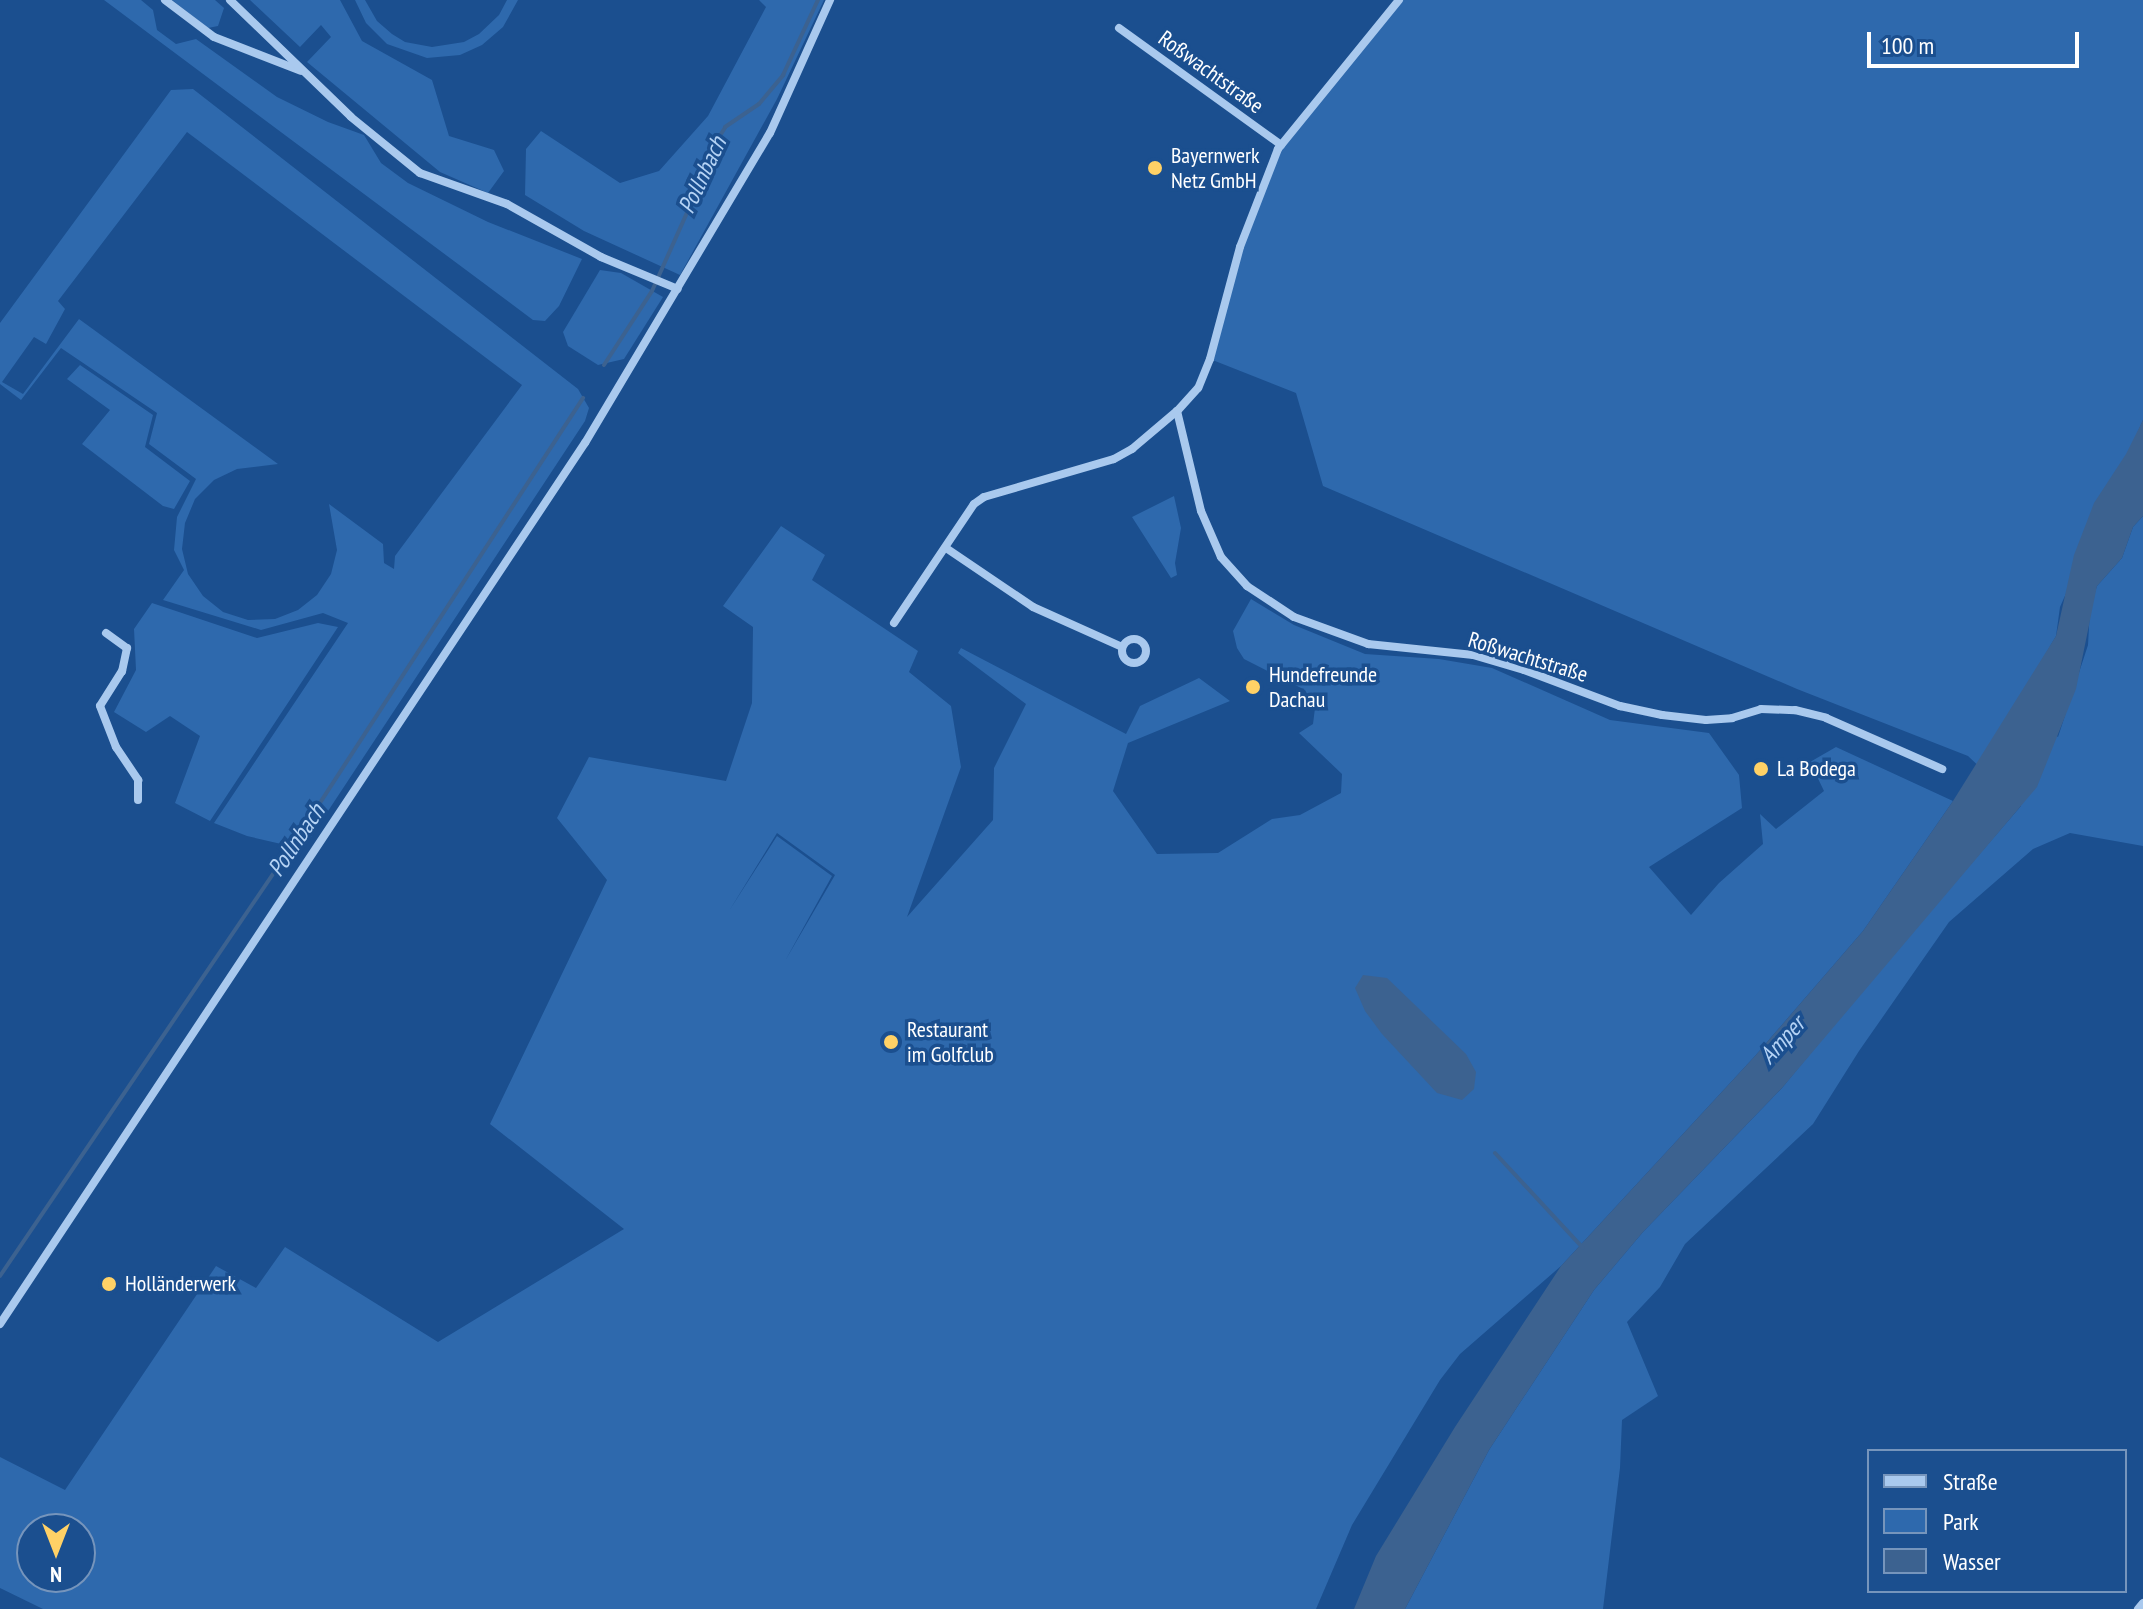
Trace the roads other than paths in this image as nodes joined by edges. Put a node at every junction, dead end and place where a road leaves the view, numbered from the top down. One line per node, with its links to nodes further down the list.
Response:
1 (165, 0): 6 (street)
2 (230, 0): 6 (street)
3 (830, 0): 8 (street)
4 (1399, 0): 7 (street)
5 (1119, 28): 7 (street, Roßwachtstraße)
6 (306, 73): 8 (street)
7 (1281, 145): 9 (street)
8 (678, 289): 16 (street)
9 (1177, 411): 10 (street); 14 (street, Roßwachtstraße)
10 (946, 548): 11 (street); 13 (street)
11 (894, 623)
12 (106, 633): 15 (street)
13 (1122, 647): 13 (street)
14 (1942, 769)
15 (138, 800)
16 (0, 1324)
17 (2143, 1603): 18 (street)
18 (2138, 1609)

